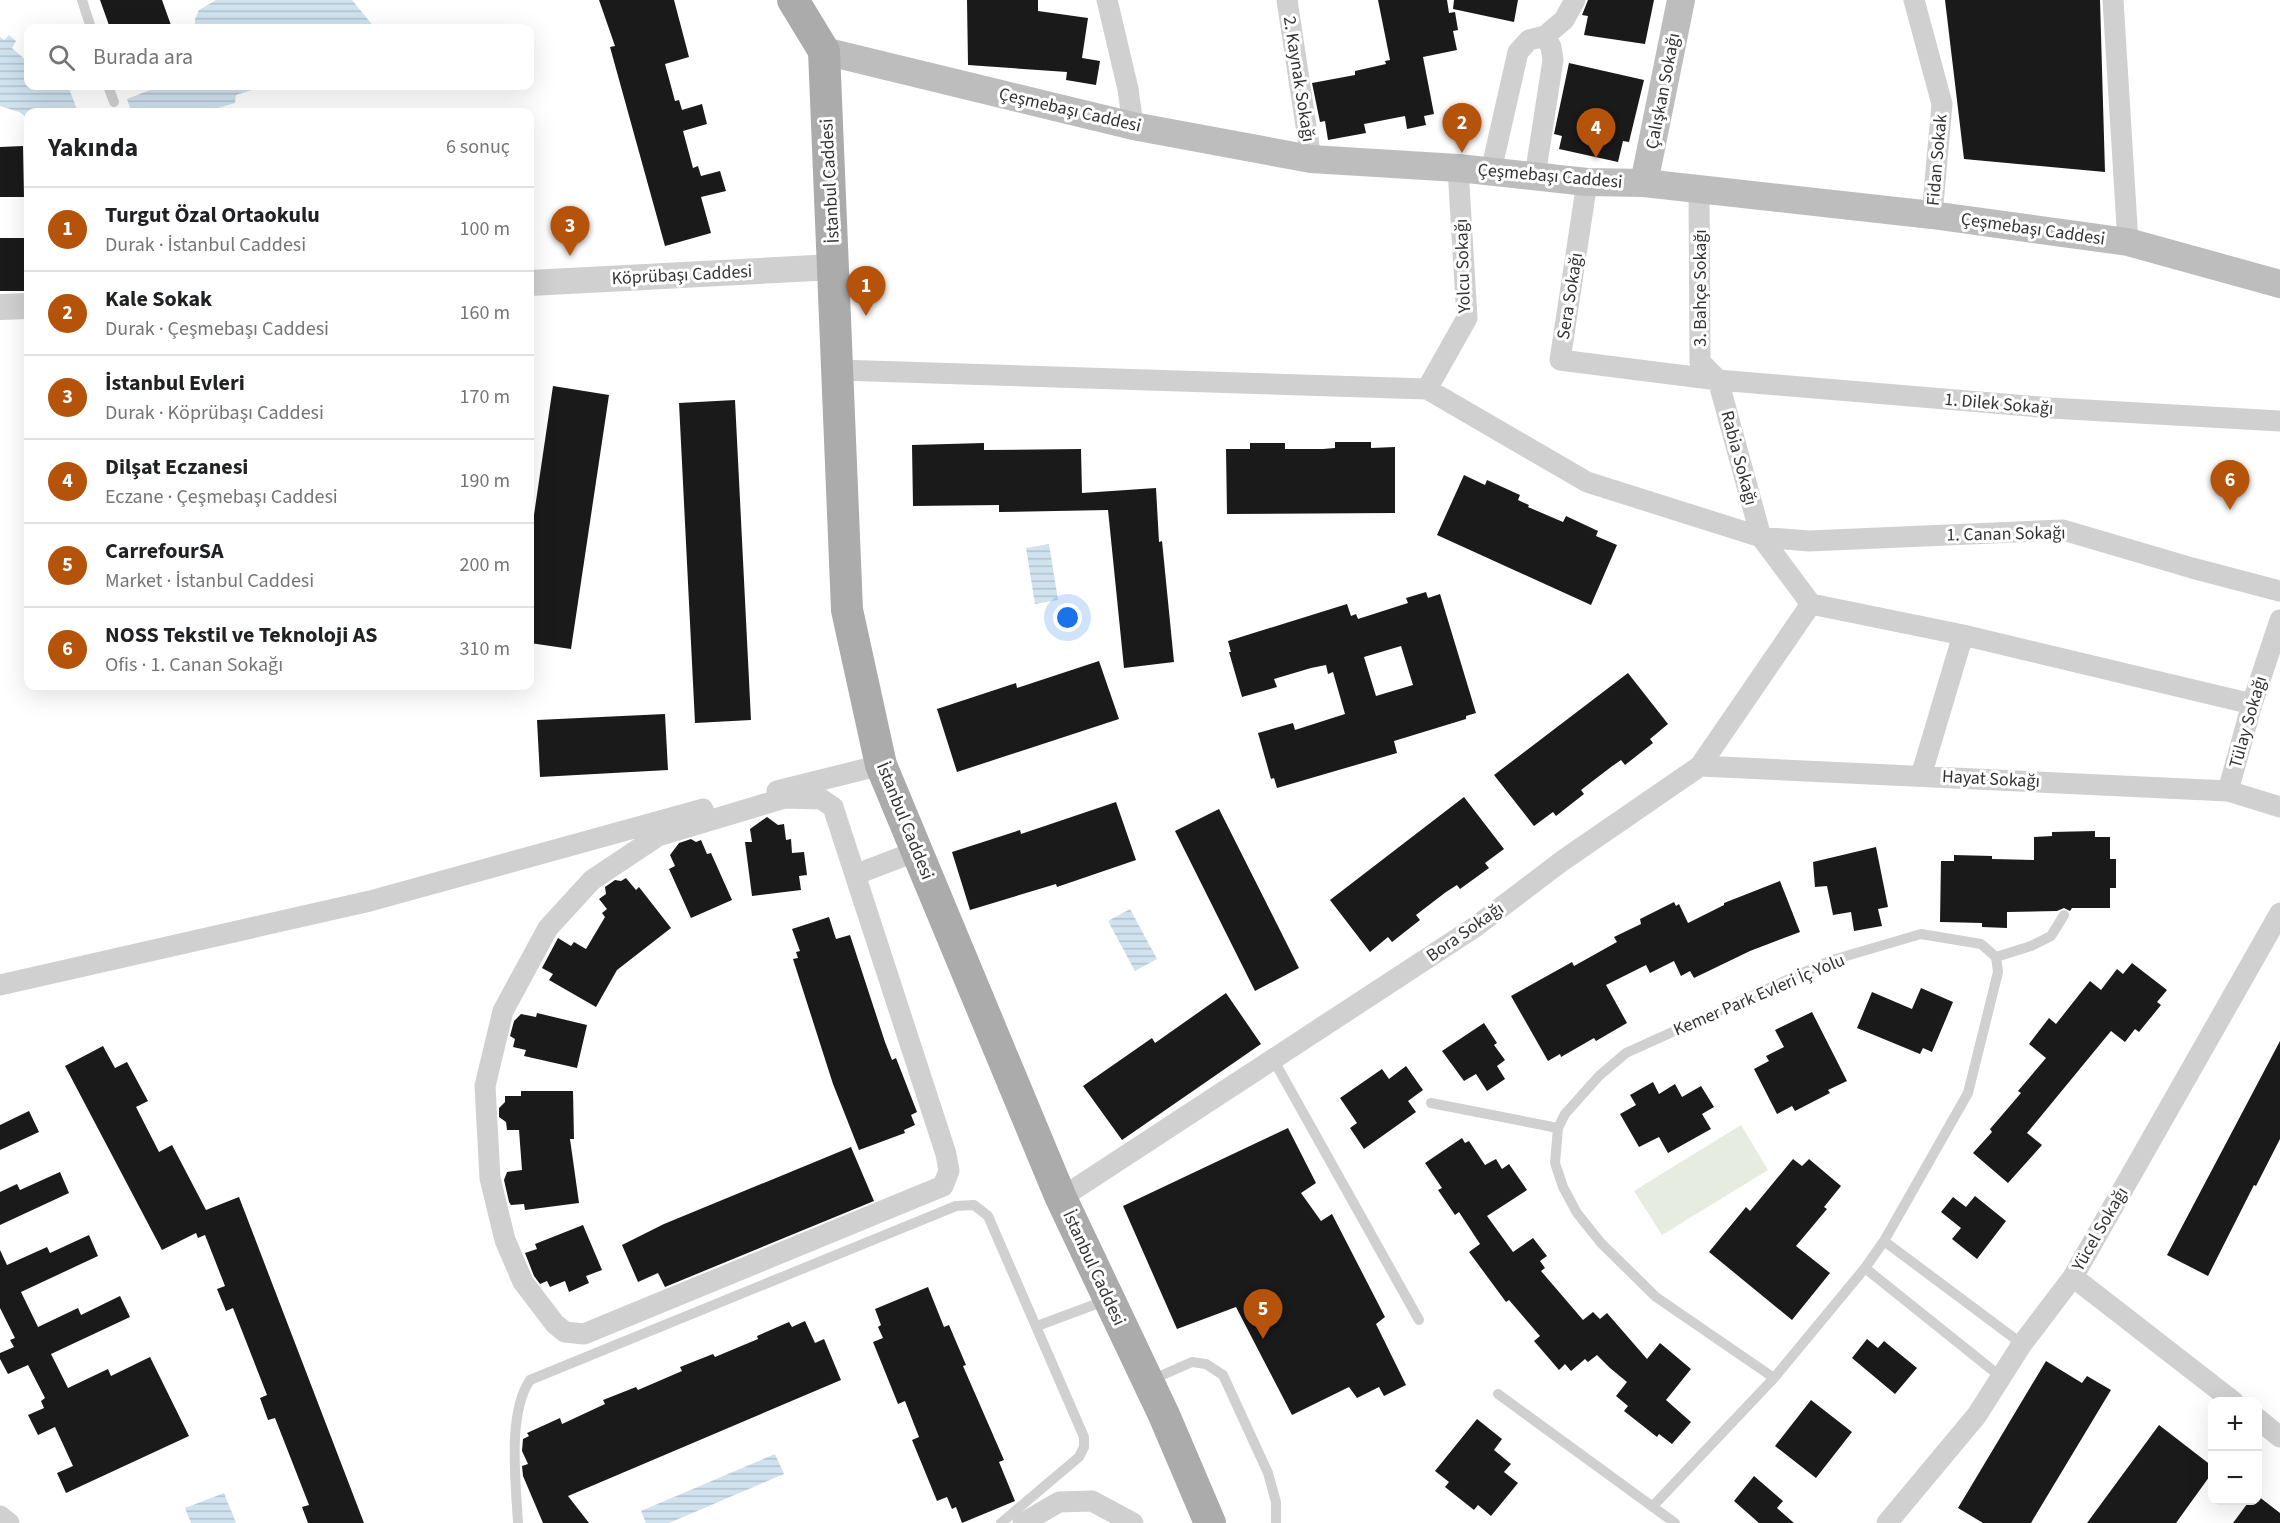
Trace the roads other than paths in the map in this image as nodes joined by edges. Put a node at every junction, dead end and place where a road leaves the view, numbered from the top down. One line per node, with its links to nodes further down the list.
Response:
1 (82, 0): 9 (lane)
2 (793, 0): 11 (main road, İstanbul Caddesi)
3 (1107, 0): 14 (street)
4 (1287, 0): 15 (street, 2. Kaynak Sokağı)
5 (1575, 0): 10 (street)
6 (1681, 0): 20 (main road, Çalışkan Sokağı)
7 (1914, 0): 22 (street, Fidan Sokak)
8 (2114, 0): 23 (street)
9 (90, 24)
10 (1545, 36): 17 (street); 18 (street)
11 (824, 51): 14 (main road, Çeşmebaşı Caddesi); 24 (main road, İstanbul Caddesi)
12 (110, 90): 13 (lane)
13 (114, 102)
14 (1132, 126): 15 (main road, Çeşmebaşı Caddesi)
15 (1311, 159): 16 (main road, Çeşmebaşı Caddesi)
16 (1458, 168): 17 (main road, Çeşmebaşı Caddesi); 31 (street, Yolcu Sokağı)
17 (1491, 171): 18 (main road, Çeşmebaşı Caddesi)
18 (1535, 176): 19 (main road, Çeşmebaşı Caddesi)
19 (1587, 182): 20 (main road, Çeşmebaşı Caddesi); 30 (street, Sera Sokağı)
20 (1644, 183): 21 (main road, Çeşmebaşı Caddesi)
21 (1699, 189): 22 (main road, Çeşmebaşı Caddesi); 30 (street, 3. Bahçe Sokağı)
22 (1932, 215): 23 (main road, Çeşmebaşı Caddesi)
23 (2128, 242): 26 (main road, Çeşmebaşı Caddesi)
24 (834, 267): 25 (street, Köprübaşı Caddesi); 29 (main road, İstanbul Caddesi)
25 (534, 283)
26 (2280, 284)
27 (24, 306): 28 (street)
28 (0, 307)
29 (838, 370): 31 (street); 39 (main road, İstanbul Caddesi)
30 (1718, 380): 32 (street, 1. Dilek Sokağı); 33 (street, Rabia Sokağı)
31 (1427, 389): 33 (street, 1. Canan Sokağı)
32 (2280, 421)
33 (1761, 537): 34 (street, 1. Canan Sokağı); 35 (street)
34 (2280, 591)
35 (1811, 604): 37 (street); 40 (street, Bora Sokağı)
36 (2280, 620): 38 (street, Tülay Sokağı)
37 (1963, 635): 38 (street); 41 (street)
38 (2252, 705): 42 (street, Tülay Sokağı)
39 (881, 765): 44 (main road, İstanbul Caddesi); 49 (street)
40 (1700, 766): 41 (street, Hayat Sokağı); 50 (street, Bora Sokağı)
41 (1922, 776): 42 (street, Hayat Sokağı)
42 (2228, 791): 43 (street, Hayat Sokağı)
43 (2280, 807)
44 (917, 851): 45 (street); 53 (main road, İstanbul Caddesi)
45 (857, 874): 45 (street)
46 (2280, 913): 56 (street, Yücel Sokağı)
47 (2064, 915): 48 (lane)
48 (1996, 957): 52 (lane, Kemer Park Evleri İç Yolu); 54 (lane)
49 (0, 986)
50 (1273, 1059): 53 (street, Bora Sokağı); 58 (lane)
51 (1431, 1103): 52 (lane)
52 (1558, 1128): 62 (lane, Kemer Park Evleri İç Yolu)
53 (1061, 1198): 57 (main road, İstanbul Caddesi)
54 (1884, 1241): 55 (lane); 60 (lane)
55 (1866, 1268): 61 (lane); 62 (lane)
56 (2073, 1277): 60 (street, Yücel Sokağı); 65 (street)
57 (1109, 1299): 59 (lane); 63 (main road, İstanbul Caddesi)
58 (1419, 1320)
59 (1037, 1326): 72 (lane); 73 (lane)
60 (2022, 1344): 61 (street, Yücel Sokağı)
61 (2001, 1377): 78 (street, Yücel Sokağı)
62 (1774, 1378): 68 (lane)
63 (1148, 1381): 70 (main road, İstanbul Caddesi); 76 (lane)
64 (1498, 1394): 68 (lane)
65 (2229, 1397)
66 (2262, 1422): 67 (street)
67 (2280, 1437)
68 (1653, 1506): 77 (lane)
69 (0, 1516): 71 (street)
70 (1212, 1522)
71 (9, 1523)
72 (518, 1523)
73 (1001, 1523)
74 (1023, 1523): 75 (street)
75 (1133, 1523)
76 (1276, 1523)
77 (1675, 1523)
78 (1887, 1523)

